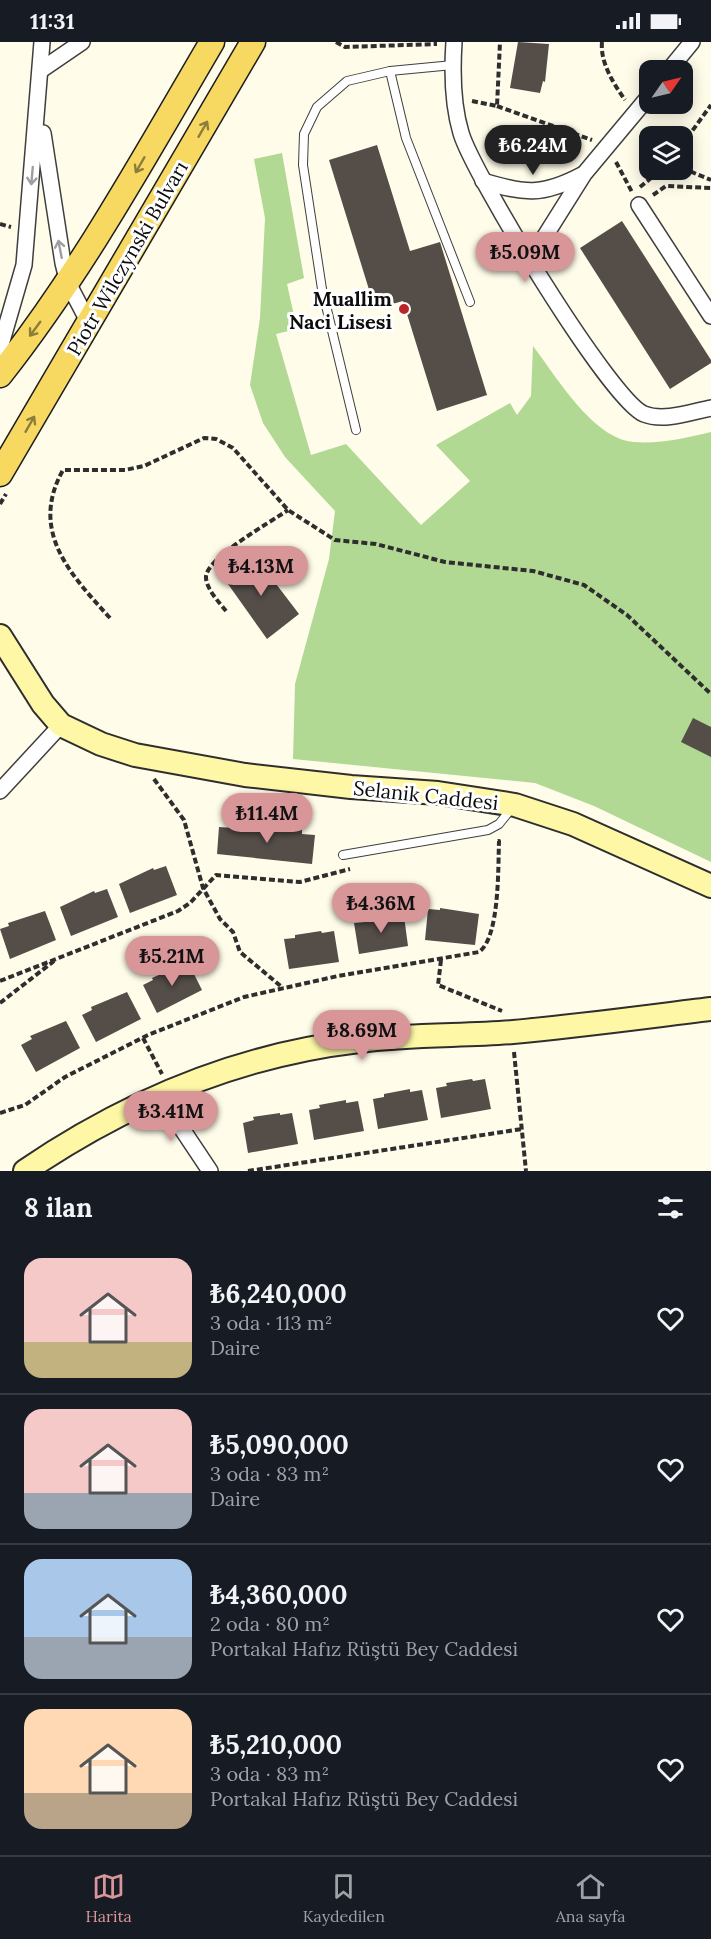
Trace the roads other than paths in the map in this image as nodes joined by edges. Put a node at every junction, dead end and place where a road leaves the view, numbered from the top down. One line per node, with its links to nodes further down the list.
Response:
1 (42, 42): 9 (street)
2 (82, 42): 9 (street)
3 (212, 42): 17 (main road, Piotr Wilczynski Bulvarı, one-way to 17)
4 (253, 42): 20 (main road, Piotr Wilczynski Bulvarı, one-way to 4)
5 (692, 42): 7 (street)
6 (454, 43): 8 (street)
7 (677, 60)
8 (453, 65): 10 (lane); 14 (street)
9 (41, 70): 11 (street)
10 (390, 71): 18 (lane); 24 (lane)
11 (39, 97): 17 (street, one-way to 11); 21 (street, one-way to 21)
12 (639, 108): 13 (street)
13 (584, 174): 14 (street); 16 (street)
14 (483, 181): 16 (street)
15 (636, 200): 19 (street)
16 (530, 260): 23 (street)
17 (68, 283): 20 (street); 22 (main road, Piotr Wilczynski Bulvarı, one-way to 22)
18 (470, 302)
19 (711, 316)
20 (89, 322): 25 (main road, Piotr Wilczynski Bulvarı, one-way to 20)
21 (0, 348)
22 (0, 375)
23 (711, 408)
24 (356, 430)
25 (0, 474)
26 (0, 636): 27 (main road, Selanik Caddesi)
27 (61, 725): 28 (street); 29 (main road, Selanik Caddesi)
28 (0, 791)
29 (515, 805): 30 (lane); 31 (main road, Selanik Caddesi)
30 (343, 855)
31 (711, 886)
32 (711, 1009): 33 (main road)
33 (165, 1094): 34 (main road); 35 (street)
34 (25, 1171)
35 (210, 1171)

